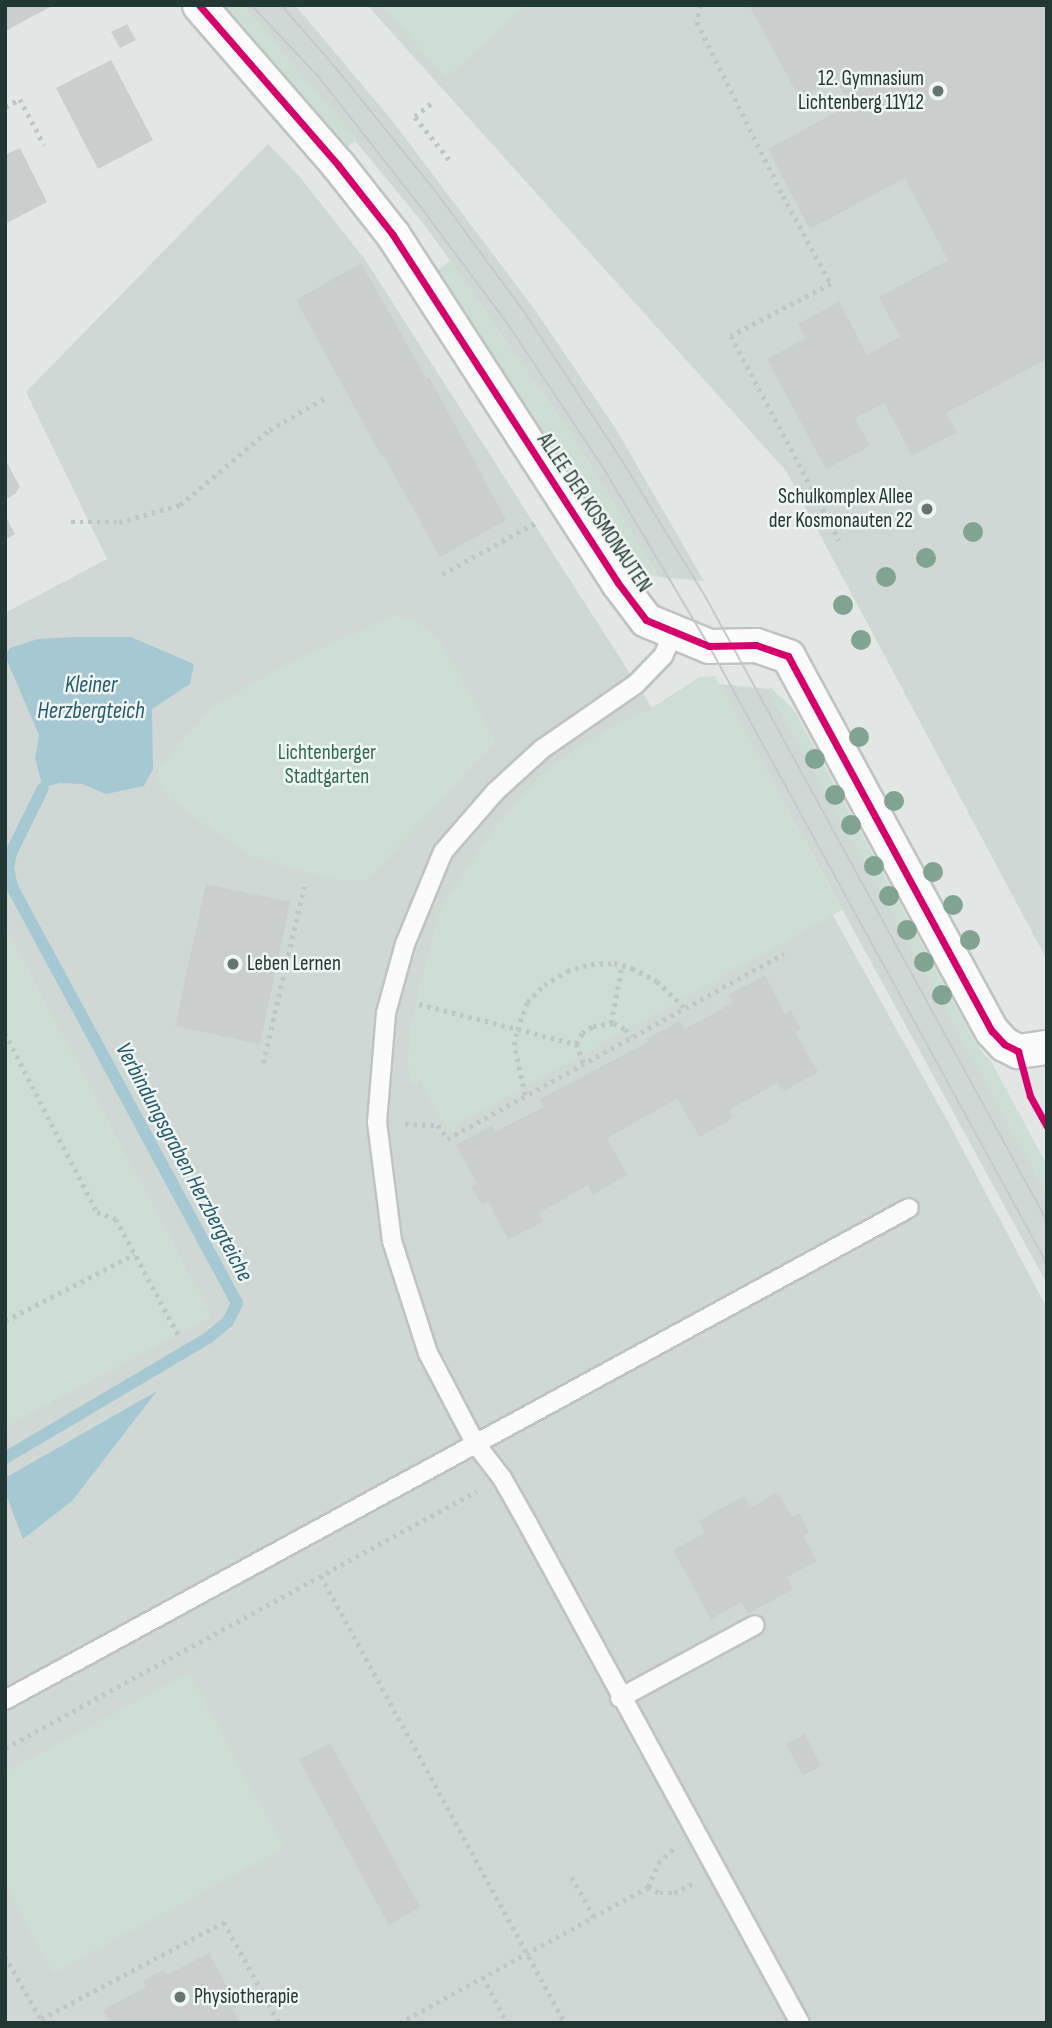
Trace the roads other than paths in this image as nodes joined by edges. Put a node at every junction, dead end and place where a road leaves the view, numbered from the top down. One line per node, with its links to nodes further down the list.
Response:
1 (199, 5): 2 (street, ALLEE DER KOSMONAUTEN)
2 (673, 634): 3 (street, ALLEE DER KOSMONAUTEN); 5 (lane)
3 (1047, 1047)
4 (909, 1208): 5 (lane)
5 (475, 1443): 7 (lane); 8 (lane)
6 (755, 1625): 7 (lane)
7 (620, 1698): 9 (lane)
8 (5, 1700)
9 (800, 2023)

